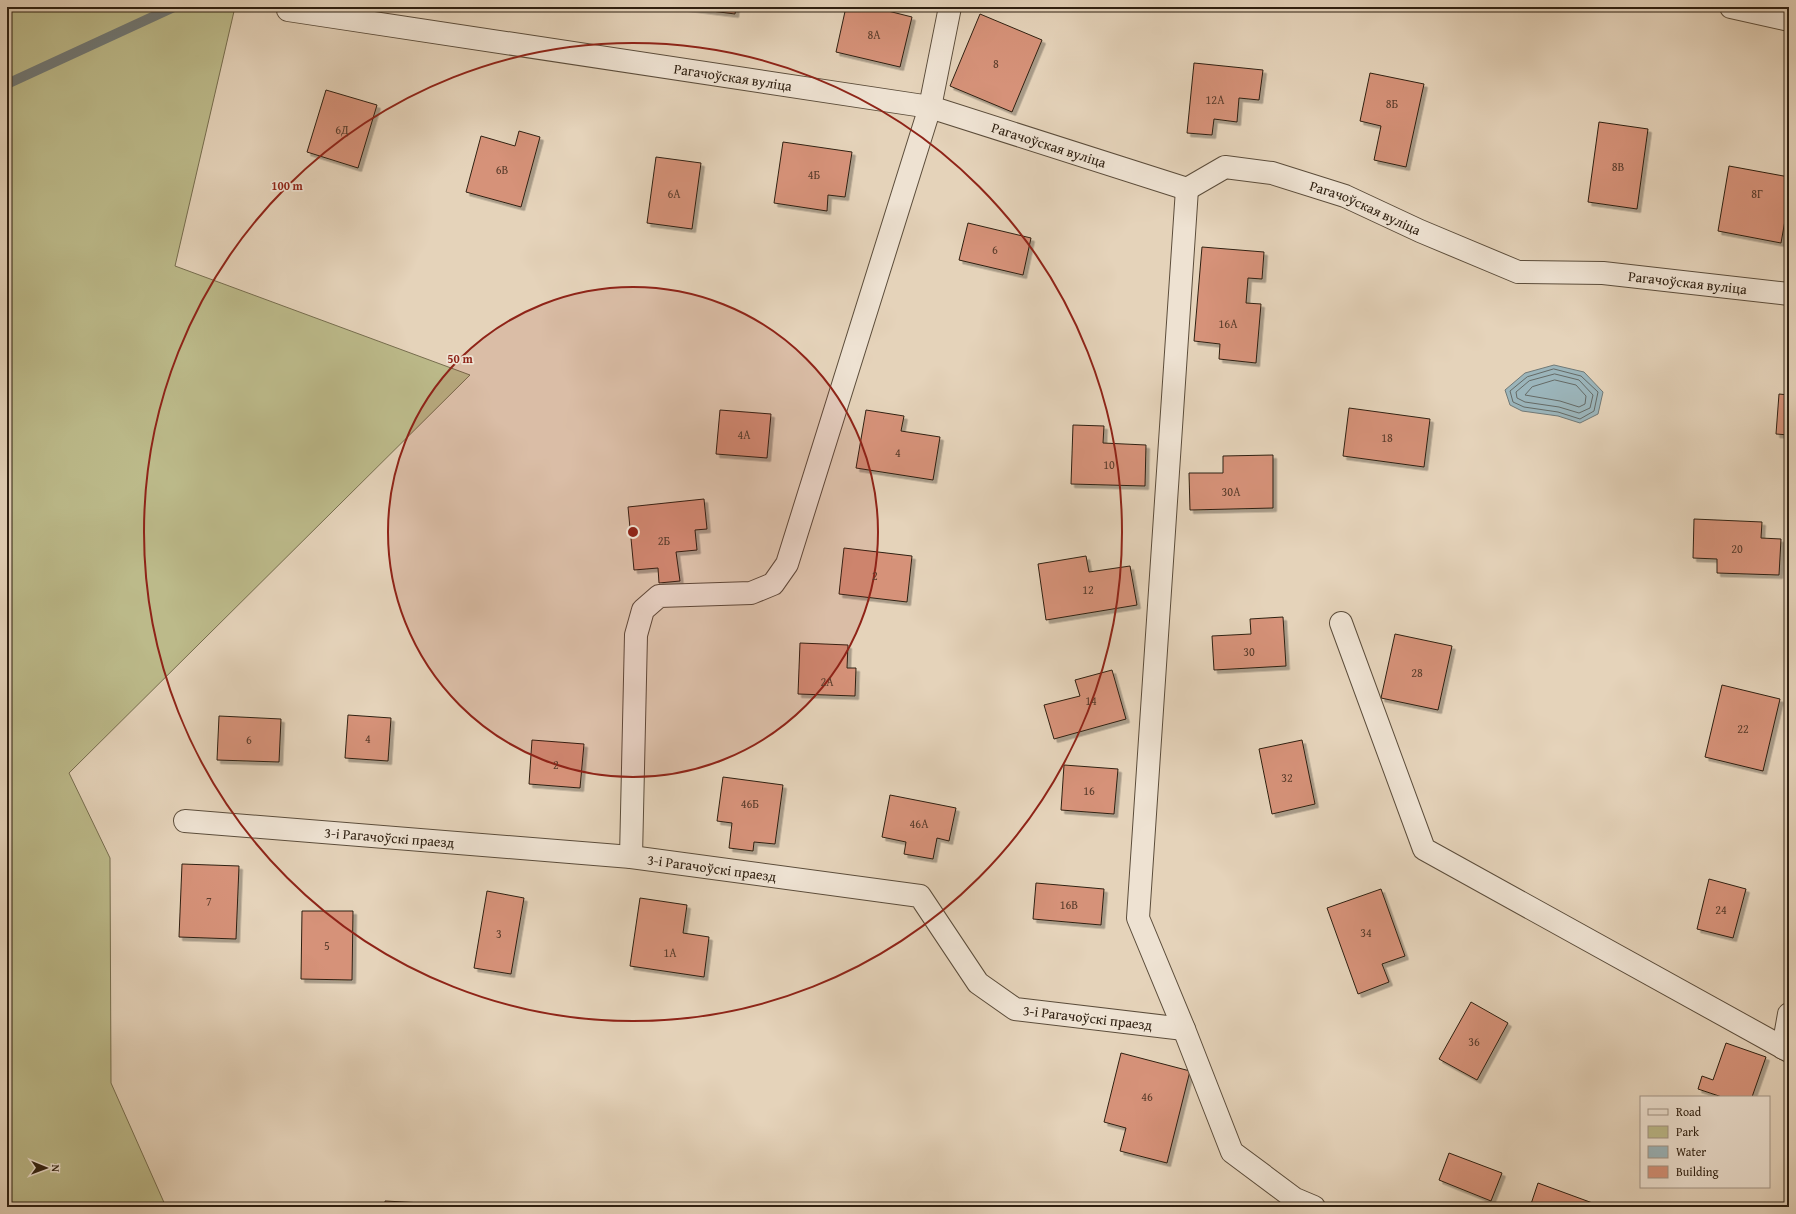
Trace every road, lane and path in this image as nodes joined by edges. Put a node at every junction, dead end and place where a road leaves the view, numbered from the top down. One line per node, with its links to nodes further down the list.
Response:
1 (950, 7): 5 (street)
2 (1731, 7): 4 (street)
3 (288, 10): 5 (street, Рагачоўская вуліца)
4 (1789, 20)
5 (930, 107): 6 (street, Рагачоўская вуліца); 10 (street)
6 (1187, 189): 7 (street, Рагачоўская вуліца); 12 (street)
7 (1789, 294)
8 (1341, 623): 13 (street)
9 (184, 821): 10 (street, 3-і Рагачоўскі праезд)
10 (631, 857): 12 (street, 3-і Рагачоўскі праезд)
11 (1789, 1014): 13 (street)
12 (1184, 1028): 14 (street)
13 (1786, 1050)
14 (1314, 1207)

